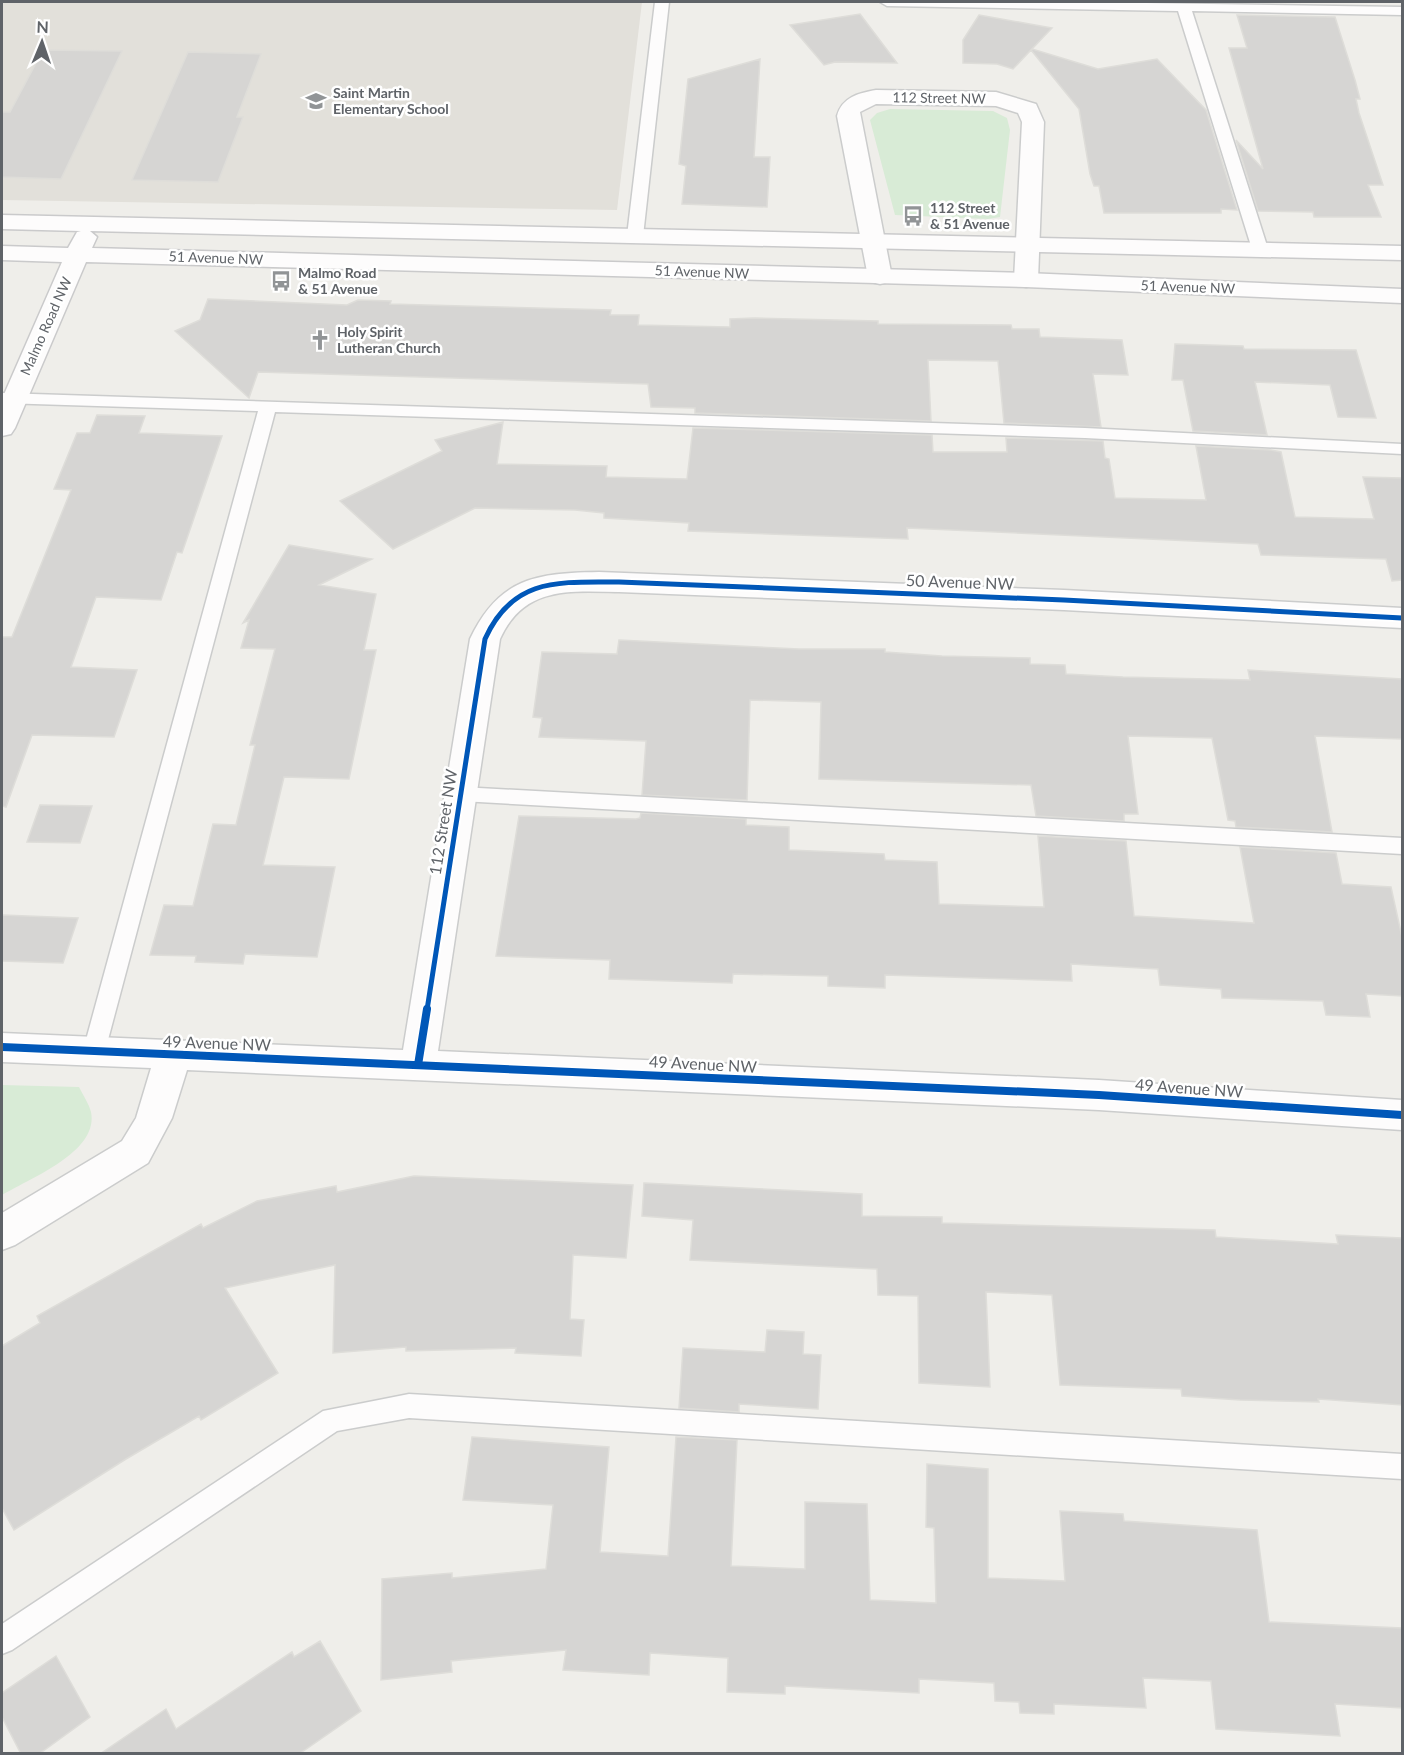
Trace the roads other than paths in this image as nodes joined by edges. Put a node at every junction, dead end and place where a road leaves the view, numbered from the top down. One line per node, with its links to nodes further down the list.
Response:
1 (662, 2): 7 (lane)
2 (887, 2): 3 (lane)
3 (1184, 8): 4 (lane); 10 (lane)
4 (1402, 11)
5 (2, 222): 6 (street, 51 Avenue NW)
6 (90, 224): 7 (street, 51 Avenue NW); 13 (street, Malmo Road NW)
7 (635, 236): 8 (street, 51 Avenue NW)
8 (873, 243): 9 (street, 51 Avenue NW); 9 (street, 112 Street NW); 14 (street, 112 Street NW)
9 (1027, 245): 10 (street, 51 Avenue NW); 15 (street, 112 Street NW)
10 (1260, 249): 12 (street, 51 Avenue NW)
11 (2, 253): 13 (street, 51 Avenue NW)
12 (1402, 253)
13 (77, 255): 14 (street, 51 Avenue NW); 17 (street, Malmo Road NW)
14 (880, 277): 15 (street, 51 Avenue NW)
15 (1026, 280): 16 (street, 51 Avenue NW)
16 (1402, 296)
17 (8, 398): 18 (lane); 19 (street, Malmo Road NW)
18 (267, 405): 20 (lane); 26 (lane)
19 (2, 428)
20 (1402, 449)
21 (518, 595): 22 (street, 50 Avenue NW); 23 (street, 112 Street NW)
22 (1402, 618)
23 (461, 794): 24 (lane); 28 (street, 112 Street NW)
24 (1402, 846)
25 (2, 1047): 26 (street, 49 Avenue NW)
26 (94, 1051): 27 (street, 49 Avenue NW)
27 (172, 1055): 28 (street, 49 Avenue NW); 30 (street, 49 Avenue NW)
28 (418, 1065): 29 (street, 49 Avenue NW)
29 (1402, 1115)
30 (2, 1233)
31 (1402, 1467): 32 (lane)
32 (2, 1640)

